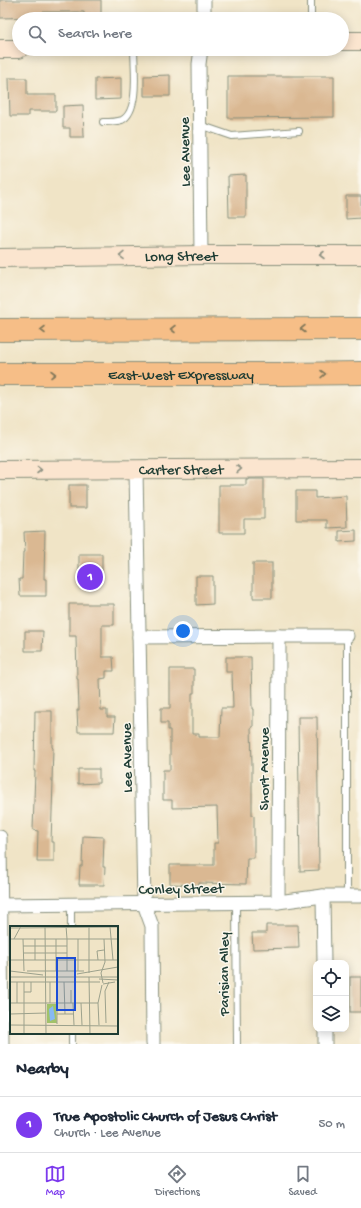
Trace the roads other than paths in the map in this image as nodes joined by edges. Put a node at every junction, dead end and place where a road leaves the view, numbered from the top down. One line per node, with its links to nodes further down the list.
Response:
1 (204, 0): 3 (street)
2 (311, 0): 4 (lane)
3 (204, 12)
4 (311, 12)
5 (349, 41): 6 (street)
6 (361, 41)
7 (0, 49): 8 (street)
8 (12, 49)
9 (134, 56): 11 (lane)
10 (200, 56): 12 (street, Lee Avenue)
11 (103, 122)
12 (200, 125): 13 (lane); 14 (street, Lee Avenue)
13 (299, 131)
14 (201, 255): 15 (street, Long Street, one-way to 14); 16 (street, Long Street, one-way to 16)
15 (361, 255)
16 (0, 258)
17 (355, 328): 18 (highway, one-way to 18)
18 (0, 330)
19 (361, 373): 20 (highway, East-West Expressway, one-way to 19)
20 (0, 374)
21 (361, 468): 23 (street, Carter Street, one-way to 21)
22 (0, 470): 23 (street, Carter Street, one-way to 23)
23 (136, 470): 26 (street, Lee Avenue)
24 (279, 636): 25 (street); 26 (street); 31 (street, Short Avenue)
25 (347, 636): 29 (lane)
26 (139, 637): 34 (street, Lee Avenue)
27 (0, 837): 35 (street)
28 (323, 896): 29 (street, Conley Street); 31 (street, Conley Street); 37 (street)
29 (347, 896): 30 (street, Conley Street)
30 (361, 896)
31 (278, 902): 32 (street, Conley Street)
32 (236, 903): 34 (street, Conley Street); 41 (lane, Parisian Alley)
33 (71, 904): 34 (street, Conley Street); 35 (street, Conley Street); 36 (lane)
34 (144, 904): 40 (street, Lee Avenue)
35 (0, 905): 39 (street)
36 (71, 926)
37 (324, 960)
38 (325, 1032): 42 (street)
39 (2, 1044)
40 (153, 1044)
41 (237, 1044)
42 (325, 1044)

